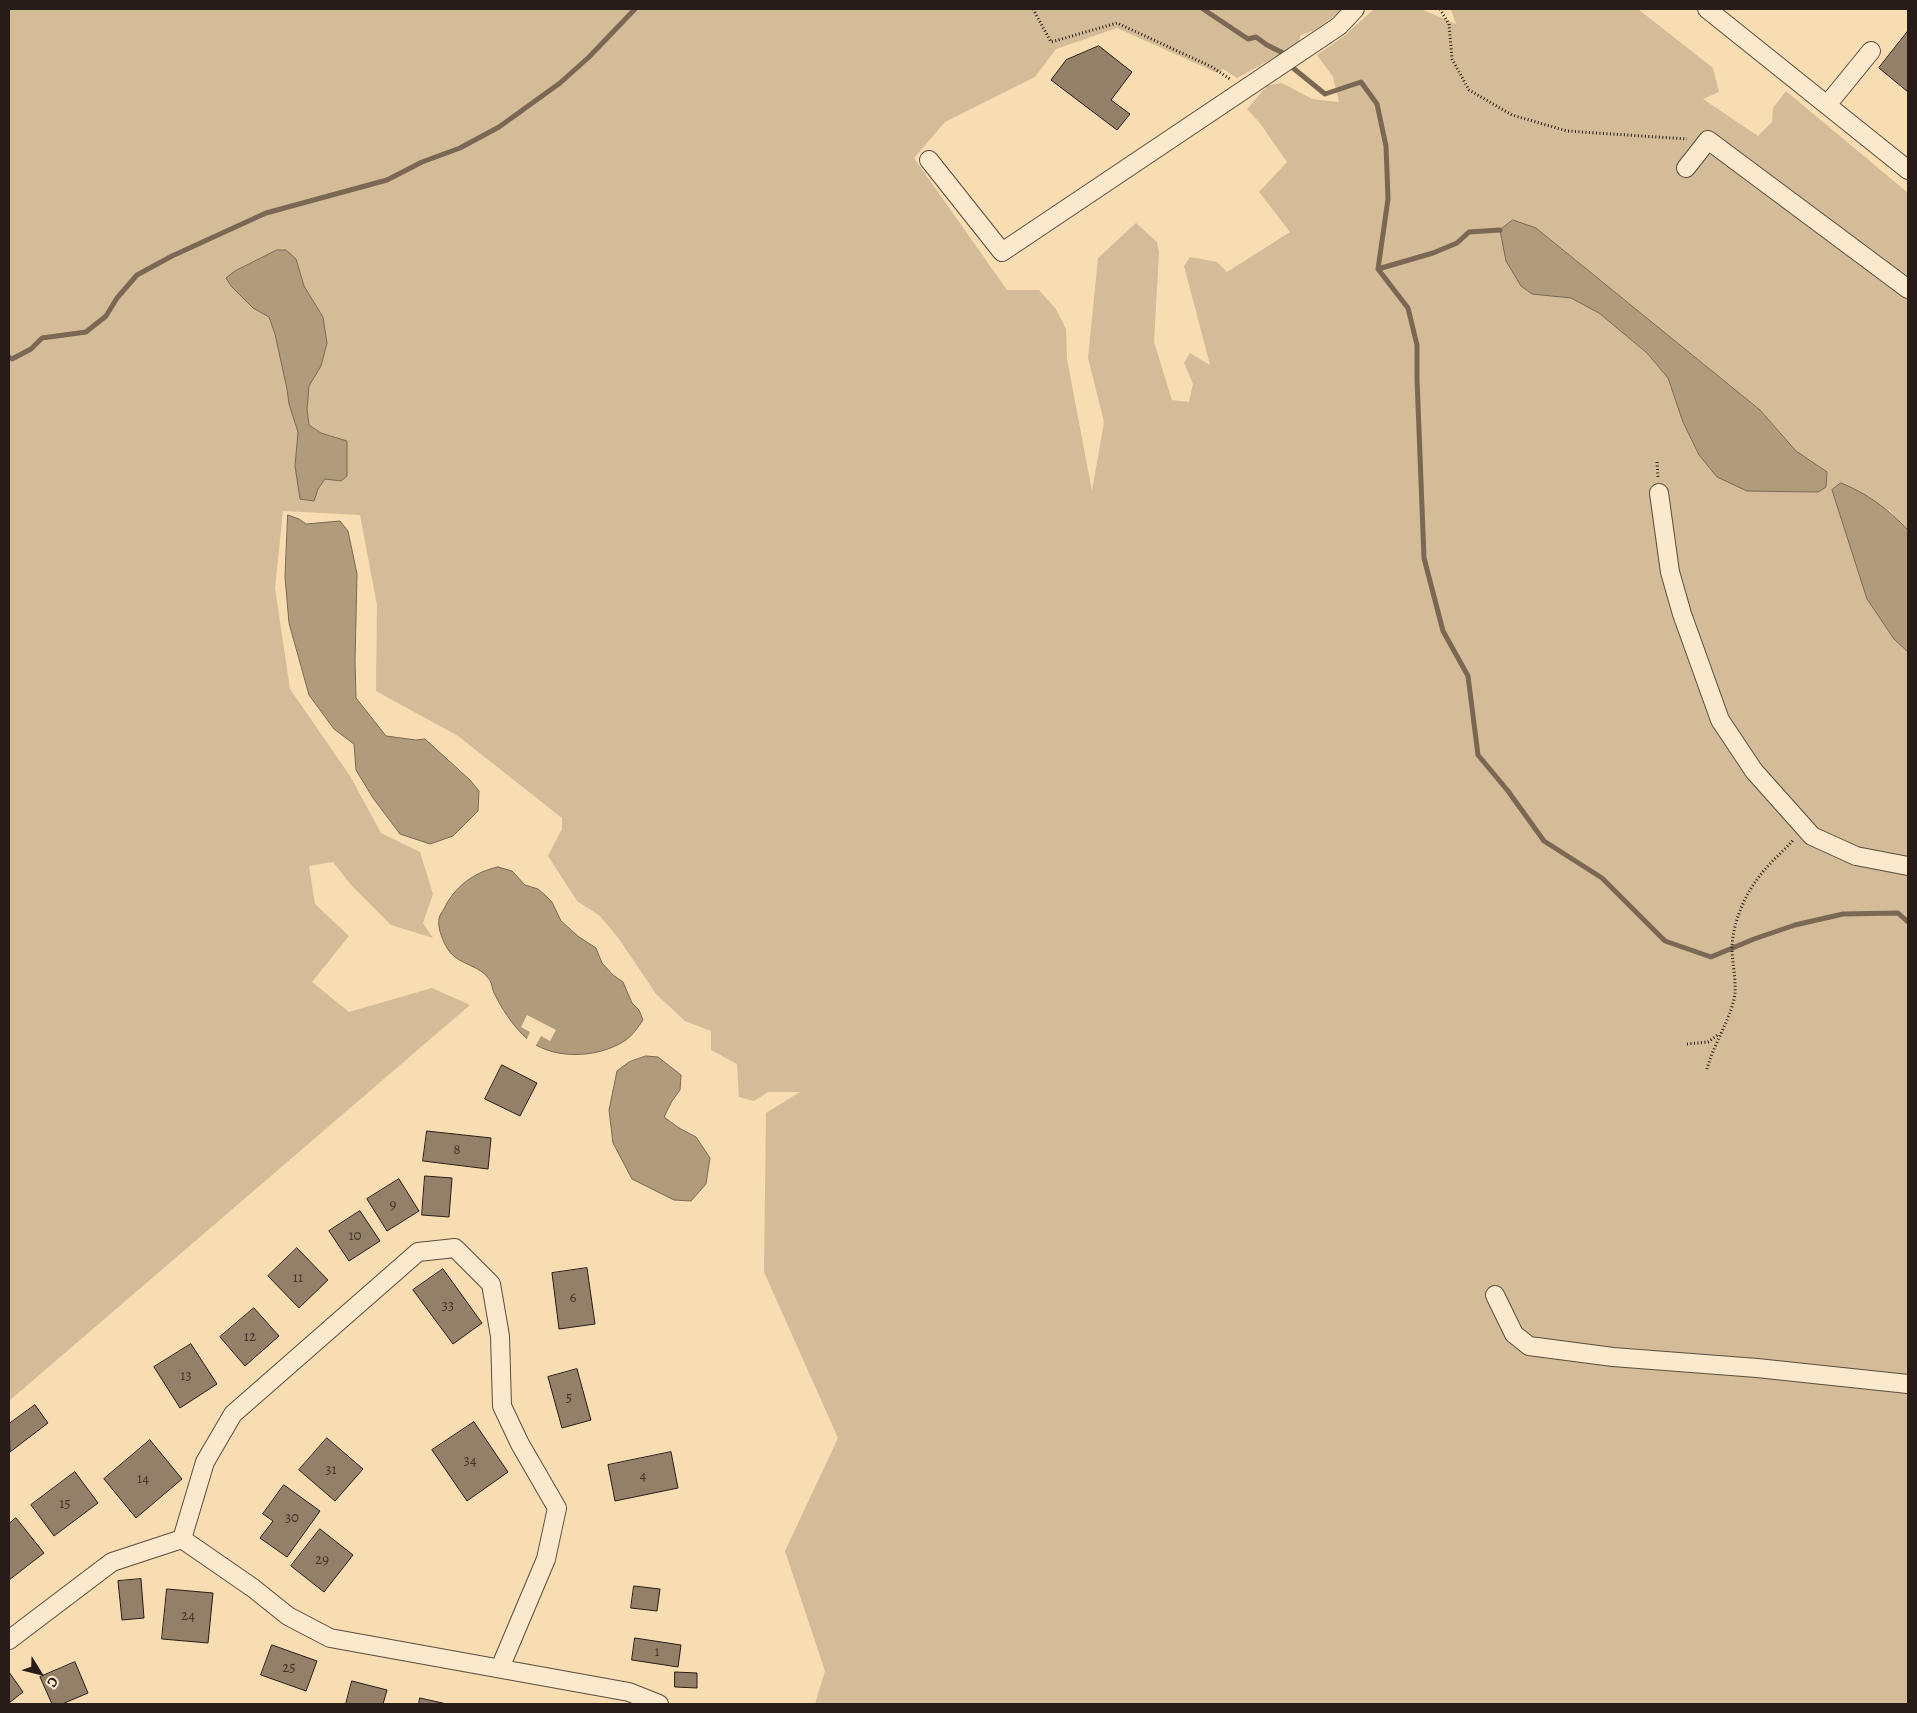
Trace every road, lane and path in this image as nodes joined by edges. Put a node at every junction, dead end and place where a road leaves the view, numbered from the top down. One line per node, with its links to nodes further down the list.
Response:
1 (1033, 9): 6 (path)
2 (1355, 9): 6 (street)
3 (1440, 9): 8 (path)
4 (1707, 9): 7 (street)
5 (1871, 52): 7 (street)
6 (1245, 90): 9 (street)
7 (1827, 104): 11 (street)
8 (1708, 140): 10 (street); 12 (street)
9 (929, 160)
10 (1686, 168)
11 (1908, 170)
12 (1908, 289)
13 (1659, 492): 14 (street)
14 (1804, 828): 15 (street); 16 (path)
15 (1908, 866)
16 (1719, 1034): 17 (path); 18 (path)
17 (1687, 1044)
18 (1707, 1069)
19 (1495, 1295): 20 (street)
20 (1908, 1384)
21 (182, 1539): 22 (street); 23 (street); 23 (street)
22 (9, 1640)
23 (500, 1668): 24 (street)
24 (659, 1704)

